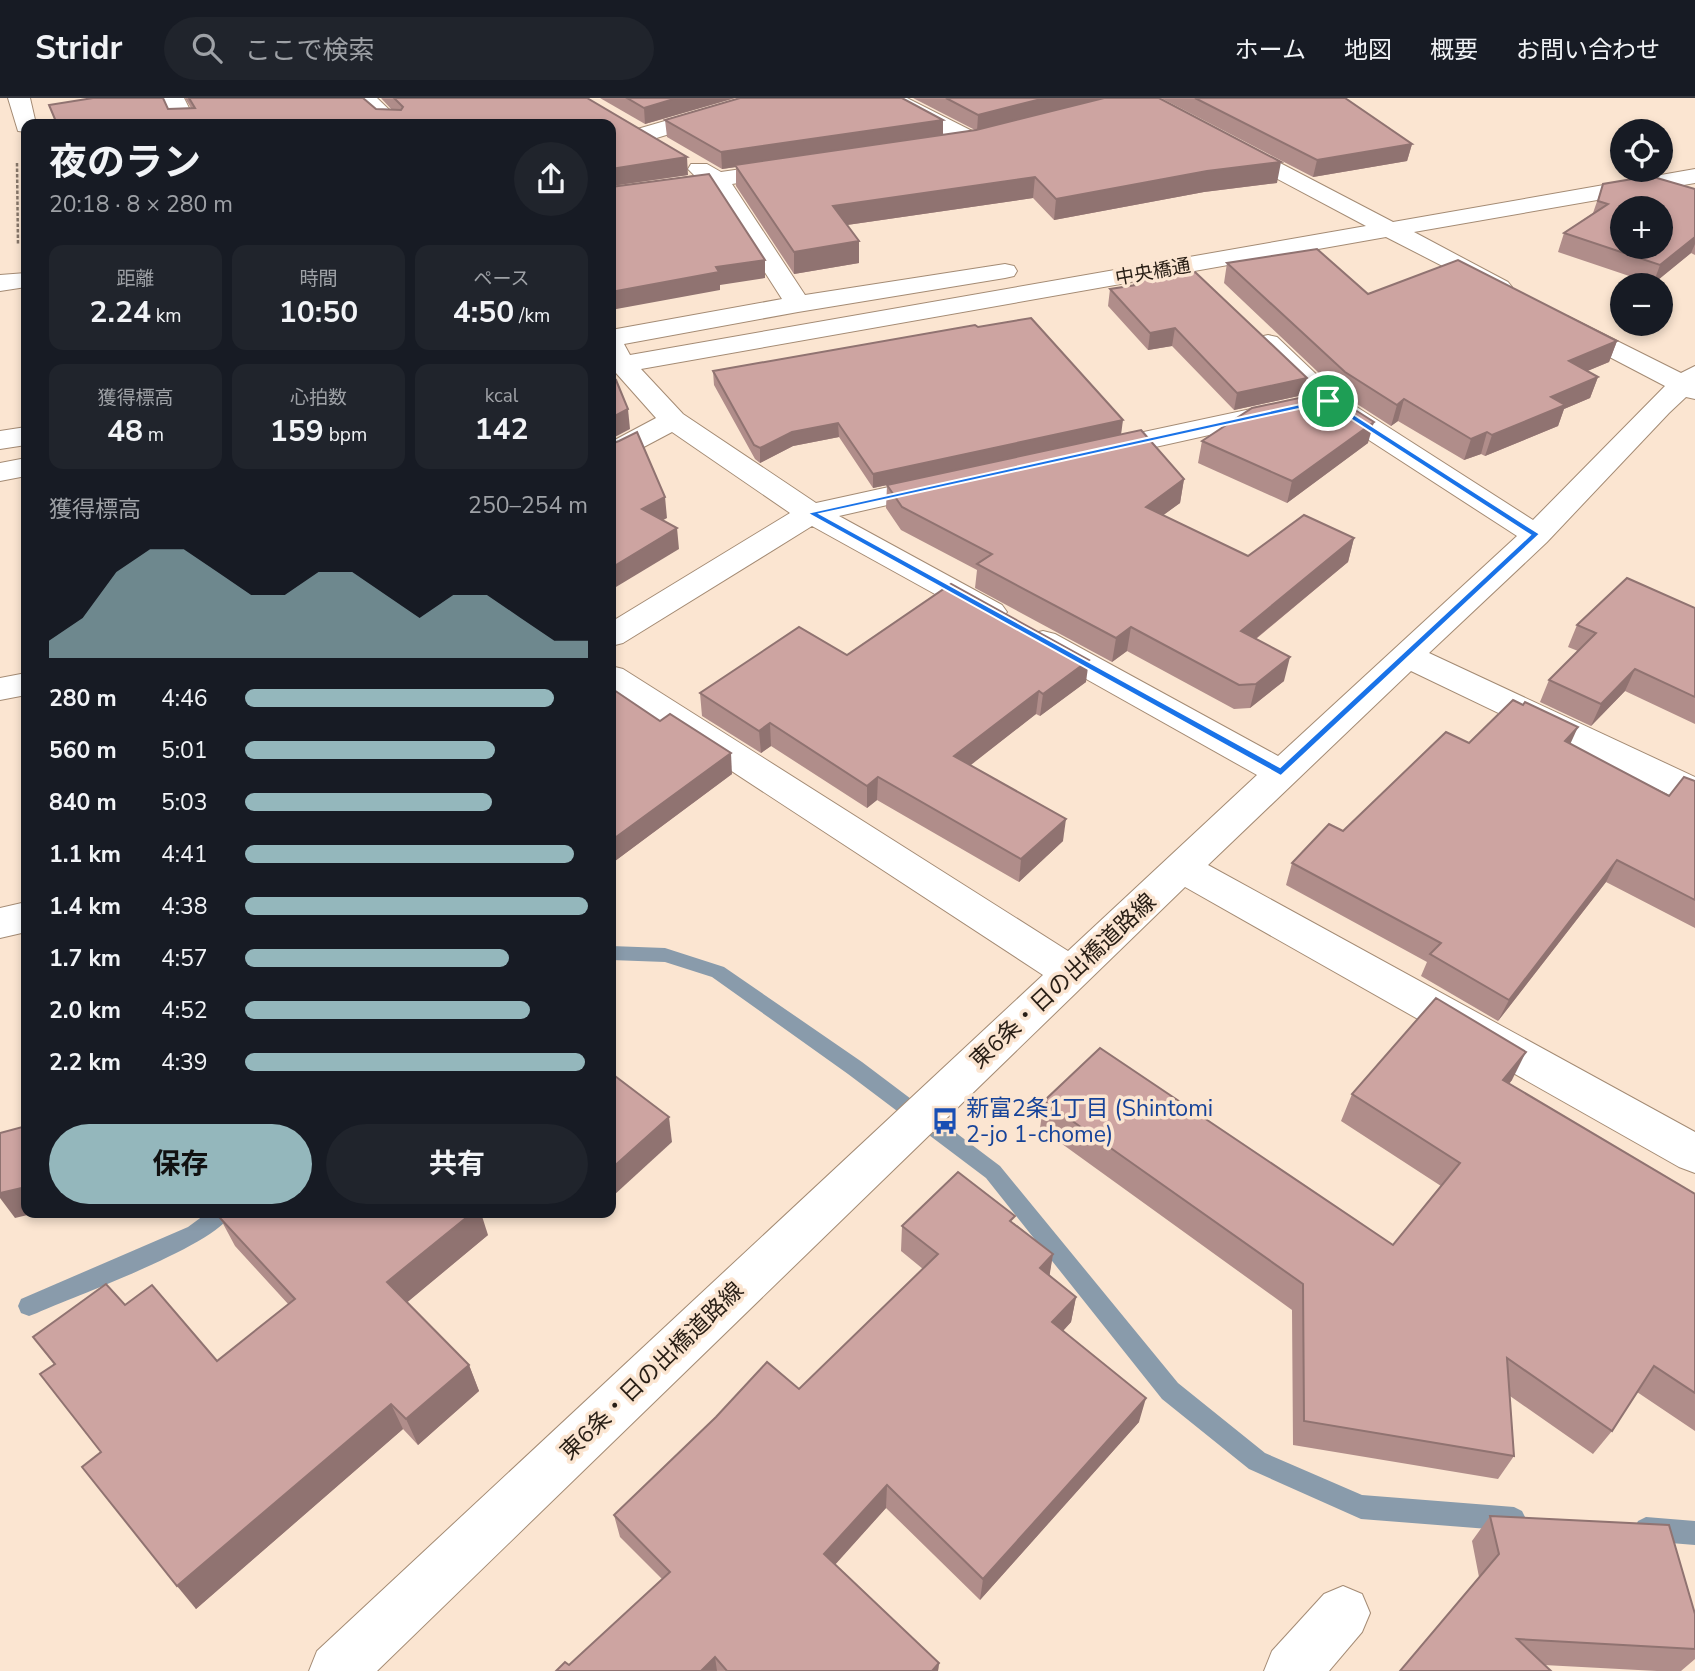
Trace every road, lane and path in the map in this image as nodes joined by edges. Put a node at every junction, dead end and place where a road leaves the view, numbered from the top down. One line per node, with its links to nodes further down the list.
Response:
1 (19, 98): 8 (street)
2 (173, 98): 9 (street)
3 (364, 98): 10 (street)
4 (767, 98): 13 (street)
5 (891, 98): 14 (street)
6 (1152, 100): 7 (street); 22 (street)
7 (1115, 105)
8 (24, 119)
9 (184, 119)
10 (387, 119)
11 (621, 123): 13 (street)
12 (1000, 134): 14 (street)
13 (642, 135): 20 (street)
14 (974, 141): 15 (street)
15 (934, 147)
16 (17, 161): 24 (path)
17 (812, 166): 20 (street)
18 (1610, 168): 22 (street, 中央橋通)
19 (1695, 176): 23 (street, 中央橋通)
20 (718, 180): 21 (street); 31 (street)
21 (616, 195)
22 (1359, 211): 23 (street); 25 (street, 中央橋通)
23 (1392, 230): 25 (street, 中央橋通); 30 (street)
24 (18, 249)
25 (1187, 266): 29 (street); 35 (street, 中央橋通)
26 (1030, 267): 31 (street)
27 (21, 281): 28 (street)
28 (0, 283)
29 (1207, 285)
30 (1525, 301)
31 (798, 304): 34 (street)
32 (1549, 314): 37 (street)
33 (1247, 324): 38 (street)
34 (616, 352)
35 (616, 353)
36 (616, 355): 39 (street)
37 (1691, 384): 48 (street, 東6条・日の出橋道路線)
38 (1328, 401): 43 (street); 48 (street)
39 (673, 420): 42 (street); 47 (street)
40 (21, 437): 41 (street)
41 (0, 440)
42 (616, 450)
43 (1069, 457)
44 (21, 468): 45 (street)
45 (0, 472)
46 (961, 481): 47 (street)
47 (811, 513): 49 (street); 54 (street)
48 (1536, 534): 50 (street, 東6条・日の出橋道路線)
49 (616, 633)
50 (1406, 655): 54 (street, 東6条・日の出橋道路線); 55 (street)
51 (616, 680): 59 (street)
52 (21, 685): 53 (street)
53 (0, 689)
54 (1281, 773): 56 (street, 東6条・日の出橋道路線)
55 (1695, 792)
56 (1182, 868): 59 (street, 東6条・日の出橋道路線); 60 (street)
57 (21, 918): 58 (street)
58 (0, 923)
59 (1071, 973): 62 (street, 東6条・日の出橋道路線)
60 (1695, 1154)
61 (1343, 1613): 63 (street)
62 (337, 1671)
63 (1292, 1671)

